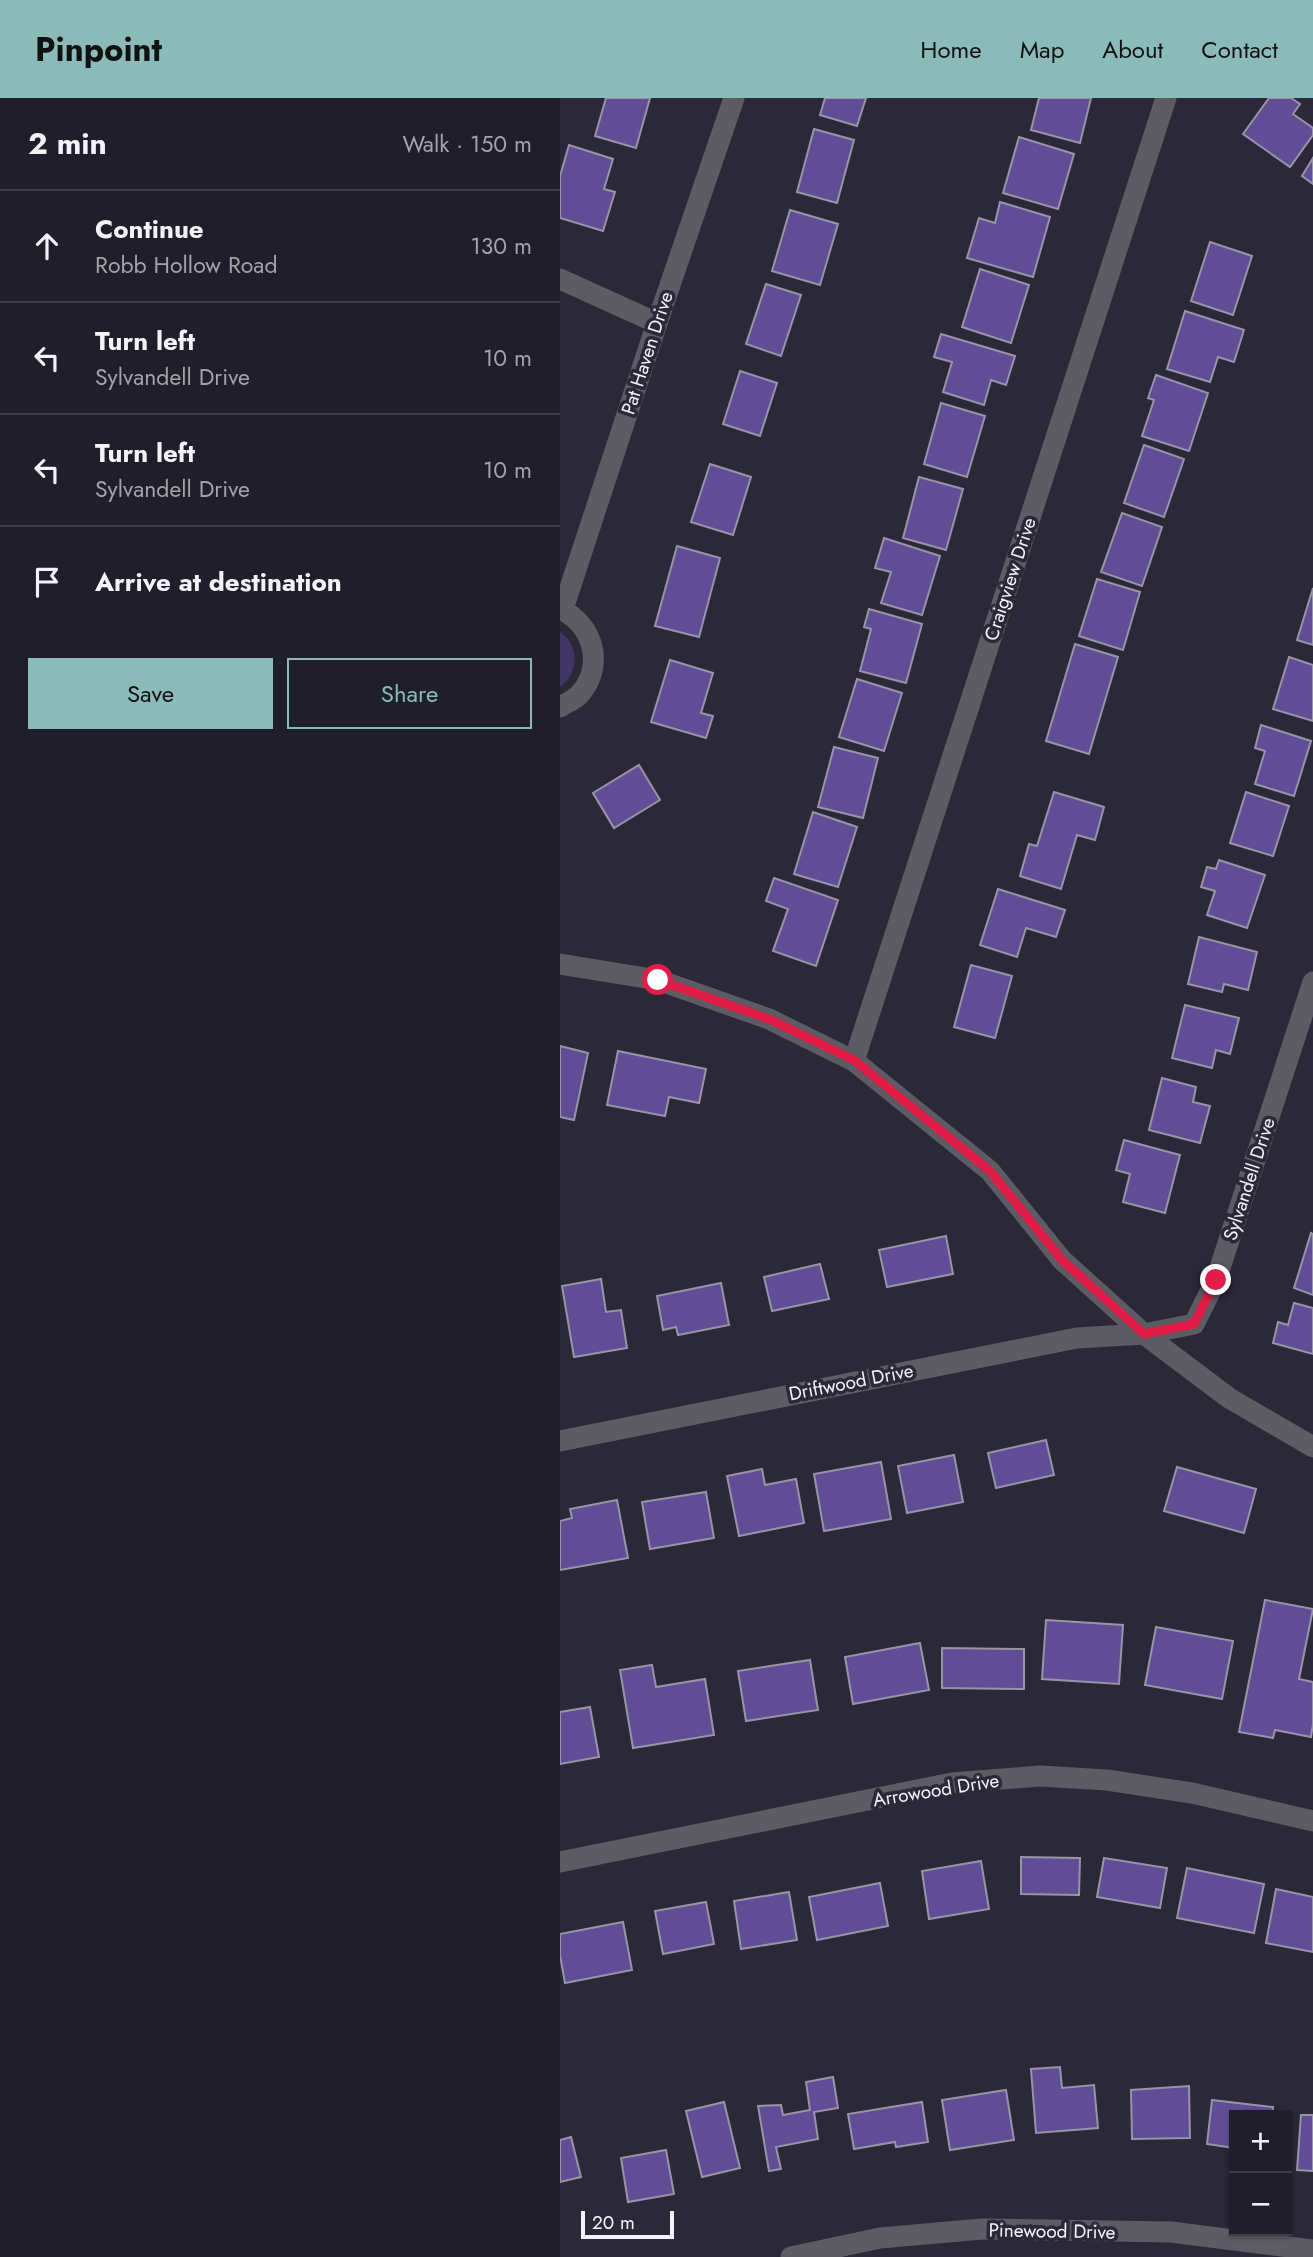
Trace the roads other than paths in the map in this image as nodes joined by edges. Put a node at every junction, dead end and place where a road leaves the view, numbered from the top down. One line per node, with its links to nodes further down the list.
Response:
1 (734, 98): 4 (street, Pat Haven Drive)
2 (1166, 98): 9 (street, Craigview Drive)
3 (560, 279): 4 (street)
4 (657, 323): 5 (street, Pat Haven Drive)
5 (562, 609): 6 (street, Pat Haven Drive)
6 (560, 707)
7 (560, 964): 9 (street)
8 (1313, 982): 10 (street, Sylvandell Drive)
9 (854, 1060): 10 (street)
10 (1144, 1334): 11 (street, Driftwood Drive); 12 (street)
11 (560, 1441)
12 (1313, 1447)
13 (1313, 1821): 14 (street, Arrowood Drive)
14 (560, 1862)
15 (1313, 2250): 16 (street, Pinewood Drive)
16 (791, 2257)

